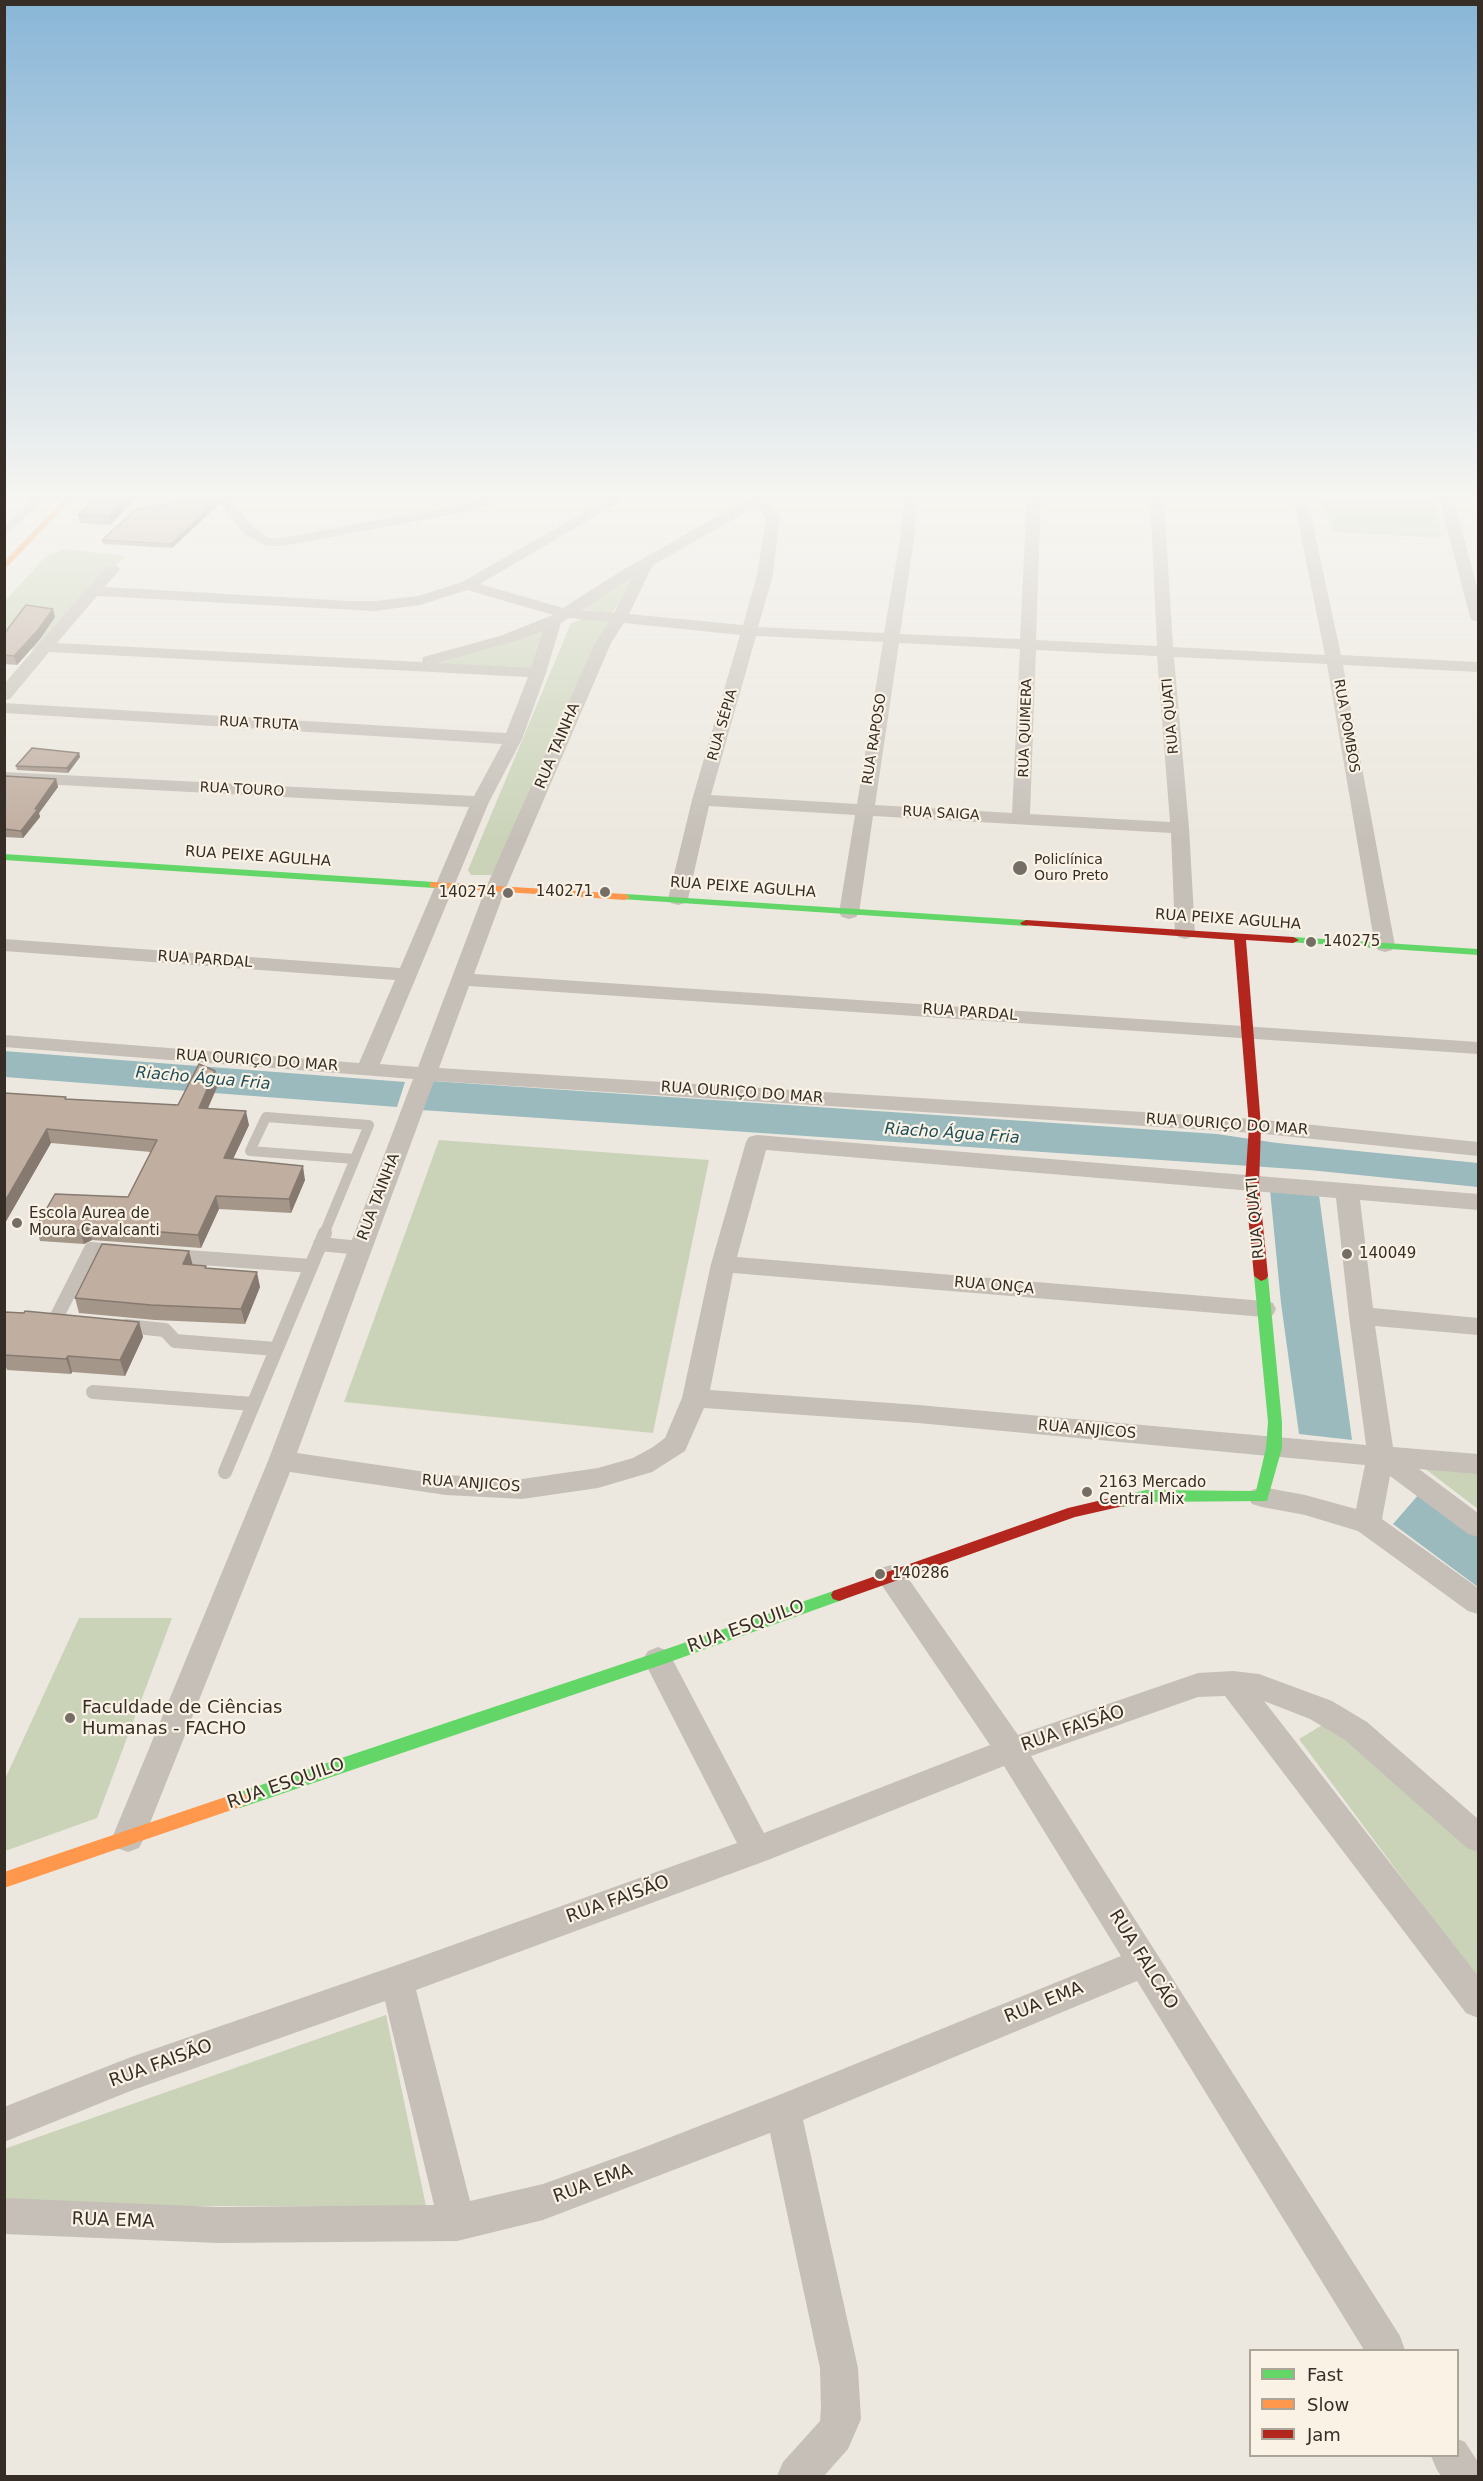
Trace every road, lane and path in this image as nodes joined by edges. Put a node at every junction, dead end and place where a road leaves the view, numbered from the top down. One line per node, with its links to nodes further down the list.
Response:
1 (75, 610): 15 (street)
2 (538, 610): 10 (street)
3 (571, 610): 10 (street)
4 (623, 610): 11 (street, RUA TAINHA)
5 (756, 610): 12 (street, RUA SÉPIA)
6 (895, 610): 13 (street, RUA RAPOSO)
7 (1030, 610): 14 (street, RUA QUIMERA)
8 (1163, 610): 16 (street, RUA QUATI)
9 (1324, 610): 17 (street, RUA POMBOS)
10 (559, 617): 11 (street); 18 (street); 20 (street)
11 (618, 620): 12 (street); 32 (street, RUA TAINHA)
12 (751, 631): 13 (street); 25 (street, RUA SÉPIA)
13 (890, 638): 14 (street); 27 (street, RUA RAPOSO)
14 (1029, 646): 16 (street); 28 (street, RUA QUIMERA)
15 (44, 647): 18 (street); 21 (street)
16 (1165, 651): 17 (street); 29 (street, RUA QUATI)
17 (1334, 659): 19 (street); 38 (street, RUA POMBOS)
18 (382, 666): 20 (street)
19 (1479, 667)
20 (538, 673): 23 (street)
21 (4, 694)
22 (4, 708): 23 (street, RUA TRUTA)
23 (513, 739): 26 (street)
24 (4, 777): 26 (street, RUA TOURO)
25 (701, 800): 27 (street, RUA SAIGA); 33 (street, RUA SÉPIA)
26 (480, 802): 31 (street)
27 (864, 810): 28 (street, RUA SAIGA); 34 (street, RUA RAPOSO)
28 (1021, 819): 29 (street, RUA SAIGA)
29 (1180, 828): 35 (street, RUA QUATI)
30 (4, 856): 31 (main road, RUA PEIXE AGULHA)
31 (446, 886): 32 (main road, RUA PEIXE AGULHA); 40 (street)
32 (495, 890): 33 (main road, RUA PEIXE AGULHA); 41 (street, RUA TAINHA)
33 (678, 899): 34 (main road, RUA PEIXE AGULHA)
34 (849, 913): 35 (main road, RUA PEIXE AGULHA)
35 (1185, 933): 36 (main road, RUA PEIXE AGULHA)
36 (1240, 938): 38 (main road, RUA PEIXE AGULHA); 42 (main road, RUA QUATI)
37 (4, 945): 40 (street, RUA PARDAL)
38 (1385, 946): 39 (main road, RUA PEIXE AGULHA)
39 (1479, 952)
40 (406, 975): 45 (street)
41 (461, 979): 42 (street, RUA PARDAL); 46 (street, RUA TAINHA)
42 (1249, 1032): 44 (street, RUA PARDAL); 47 (main road, RUA QUATI)
43 (4, 1041): 45 (street, RUA OURIÇO DO MAR)
44 (1479, 1048)
45 (367, 1070): 46 (street, RUA OURIÇO DO MAR)
46 (424, 1076): 47 (street, RUA OURIÇO DO MAR); 54 (street, RUA TAINHA)
47 (1254, 1130): 48 (street, RUA OURIÇO DO MAR); 50 (main road, RUA QUATI)
48 (1479, 1149)
49 (355, 1159): 49 (lane); 53 (lane)
50 (1254, 1183): 51 (street); 57 (street, RUA ANJICOS); 59 (main road, RUA QUATI)
51 (1347, 1192): 52 (street); 60 (street)
52 (1479, 1202)
53 (320, 1244): 54 (lane); 58 (lane)
54 (360, 1248): 70 (street, RUA TAINHA)
55 (126, 1252): 61 (lane)
56 (160, 1255): 58 (lane)
57 (723, 1264): 59 (street, RUA ONÇA); 66 (street, RUA ANJICOS)
58 (311, 1266): 64 (lane)
59 (1264, 1309): 68 (main road, RUA QUATI)
60 (1361, 1316): 63 (street); 69 (street)
61 (77, 1322)
62 (110, 1325): 64 (lane)
63 (1479, 1326)
64 (276, 1349): 67 (lane)
65 (93, 1392): 67 (lane)
66 (695, 1398): 68 (street, RUA ANJICOS); 70 (street, RUA ANJICOS)
67 (253, 1404): 72 (lane)
68 (1274, 1448): 69 (street, RUA ANJICOS); 73 (main road, RUA QUATI)
69 (1381, 1455): 71 (street, RUA ANJICOS); 74 (street); 75 (street)
70 (281, 1461): 81 (street, RUA TAINHA)
71 (1479, 1464)
72 (225, 1472)
73 (1262, 1497): 74 (street, RUA ESQUILO); 76 (main road, RUA ESQUILO)
74 (1367, 1523): 77 (street, RUA ESQUILO)
75 (1479, 1527)
76 (891, 1576): 78 (main road, RUA ESQUILO); 80 (street, RUA FALCÃO)
77 (1479, 1603)
78 (658, 1659): 81 (main road, RUA ESQUILO); 83 (street)
79 (1233, 1683): 80 (street, RUA FAISÃO); 82 (street, RUA FAISÃO); 87 (street)
80 (1011, 1750): 83 (street, RUA FAISÃO); 85 (street, RUA FALCÃO)
81 (128, 1838): 84 (main road, RUA ESQUILO)
82 (1479, 1838)
83 (757, 1850): 86 (street, RUA FAISÃO)
84 (4, 1880)
85 (1144, 1962): 88 (street, RUA EMA); 92 (street, RUA FALCÃO)
86 (397, 1981): 89 (street, RUA FAISÃO); 91 (street)
87 (1479, 2002)
88 (783, 2110): 91 (street, RUA EMA); 94 (street)
89 (4, 2125)
90 (4, 2216): 91 (street, RUA EMA)
91 (457, 2223)
92 (1385, 2349)
93 (1452, 2457): 95 (street)
94 (797, 2476)
95 (1464, 2476)

